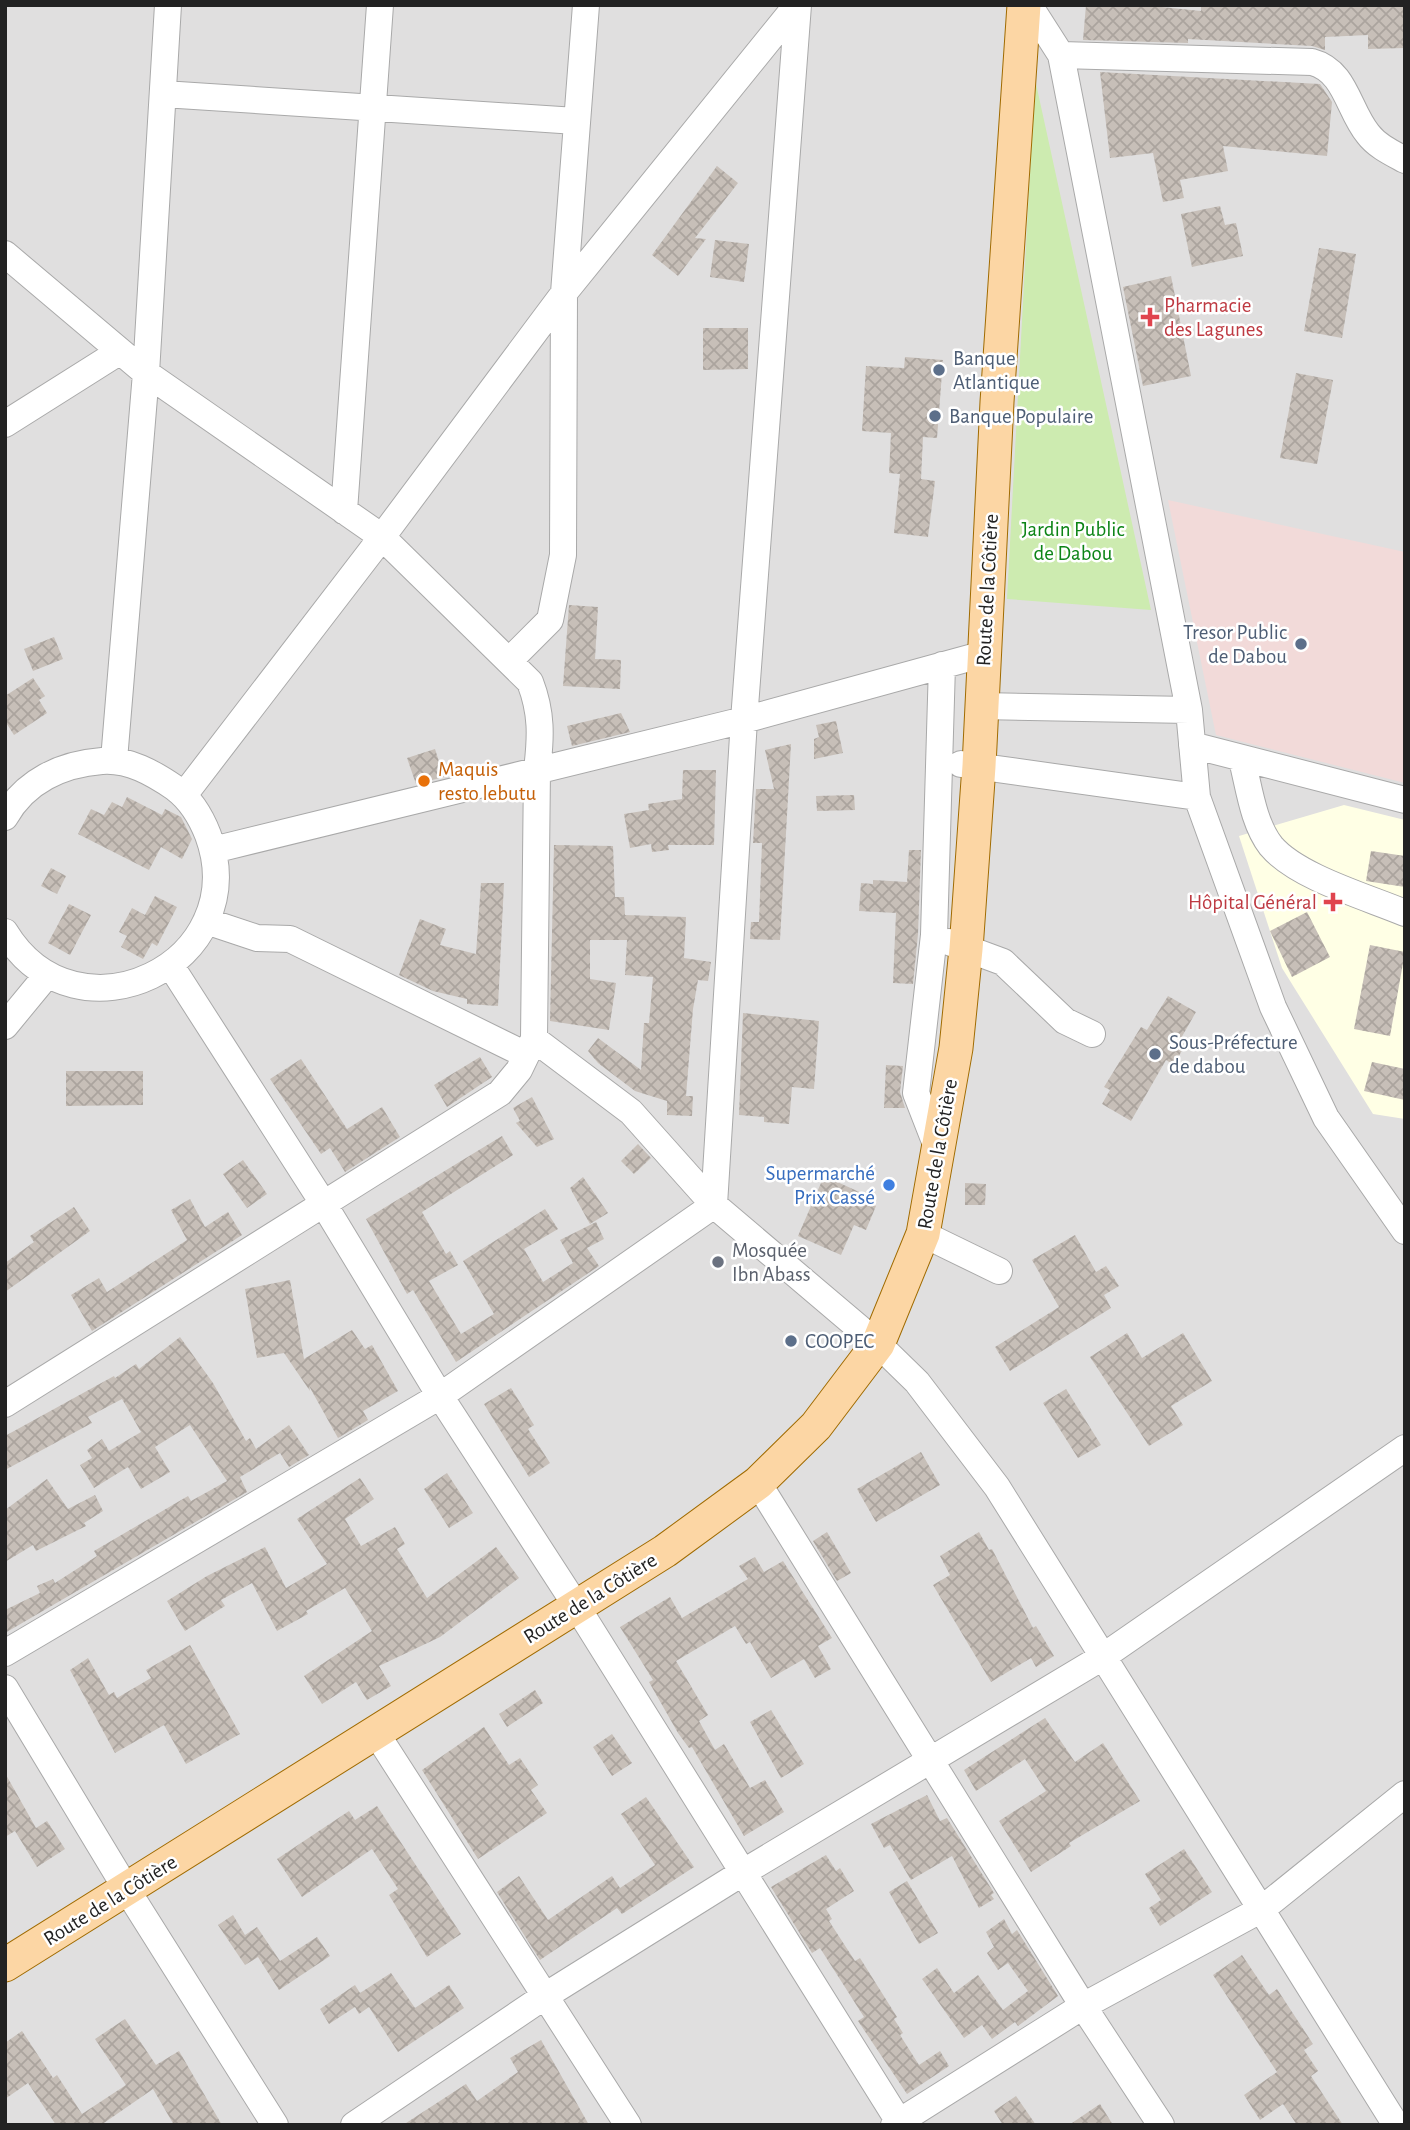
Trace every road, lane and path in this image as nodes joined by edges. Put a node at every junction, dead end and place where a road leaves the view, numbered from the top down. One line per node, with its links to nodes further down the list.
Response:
1 (169, 5): 7 (street)
2 (380, 5): 8 (street)
3 (586, 5): 9 (street)
4 (1027, 5): 6 (street); 18 (main road, Route de la Côtière)
5 (790, 10): 12 (street); 23 (street)
6 (1061, 55): 10 (street); 22 (street)
7 (163, 94): 8 (street); 14 (street)
8 (373, 107): 9 (street); 16 (street)
9 (576, 121): 12 (street)
10 (1405, 160)
11 (5, 254): 13 (street)
12 (564, 293): 17 (street); 19 (street)
13 (118, 352): 14 (street); 15 (street)
14 (146, 373): 16 (street); 25 (street)
15 (5, 424)
16 (344, 510): 17 (street)
17 (382, 537): 19 (street); 30 (street)
18 (984, 654): 20 (street); 21 (main road, Route de la Côtière)
19 (509, 661): 29 (street)
20 (942, 665): 23 (street); 27 (street)
21 (981, 706): 22 (street); 28 (main road, Route de la Côtière)
22 (1189, 710): 24 (street)
23 (744, 720): 29 (street); 49 (street)
24 (1192, 745): 26 (street); 31 (street)
25 (114, 760): 30 (street); 33 (street)
26 (1242, 760): 32 (street); 35 (street)
27 (942, 763): 28 (street); 38 (street)
28 (979, 766): 31 (street); 39 (main road, Route de la Côtière)
29 (537, 770): 34 (street); 45 (street)
30 (184, 794): 34 (street)
31 (1197, 797): 50 (street)
32 (1405, 800)
33 (5, 817)
34 (213, 850): 36 (street)
35 (1405, 913)
36 (206, 921): 40 (street); 45 (street)
37 (5, 932): 41 (street)
38 (934, 935): 39 (street); 44 (street)
39 (966, 949): 43 (street); 46 (main road, Route de la Côtière)
40 (171, 966): 41 (street); 48 (street)
41 (47, 975): 42 (street)
42 (5, 1026)
43 (1092, 1034)
44 (923, 1043): 46 (street); 47 (street)
45 (530, 1047): 48 (street); 49 (street)
46 (956, 1048): 47 (main road, Route de la Côtière)
47 (939, 1152): 51 (main road, Route de la Côtière)
48 (323, 1203): 54 (street); 55 (street)
49 (714, 1205): 53 (street); 54 (street)
50 (1405, 1231)
51 (923, 1234): 52 (street); 53 (main road, Route de la Côtière)
52 (999, 1271)
53 (878, 1344): 57 (main road, Route de la Côtière); 60 (street)
54 (440, 1396): 58 (street); 59 (street)
55 (5, 1404)
56 (1405, 1448): 60 (street)
57 (758, 1483): 58 (main road, Route de la Côtière); 63 (street)
58 (577, 1607): 62 (main road, Route de la Côtière); 65 (street)
59 (5, 1653)
60 (1101, 1658): 63 (street); 67 (street)
61 (5, 1688): 66 (street)
62 (376, 1733): 66 (main road, Route de la Côtière); 69 (street)
63 (930, 1758): 65 (street); 70 (street)
64 (1405, 1794): 67 (street)
65 (742, 1873): 69 (street); 71 (street)
66 (127, 1890): 68 (main road, Route de la Côtière); 72 (street)
67 (1262, 1909): 70 (street); 76 (street)
68 (5, 1965)
69 (545, 1996): 73 (street); 74 (street)
70 (1083, 2006): 71 (street); 75 (street)
71 (898, 2124)
72 (275, 2125)
73 (354, 2125)
74 (628, 2125)
75 (1161, 2125)
76 (1396, 2125)

